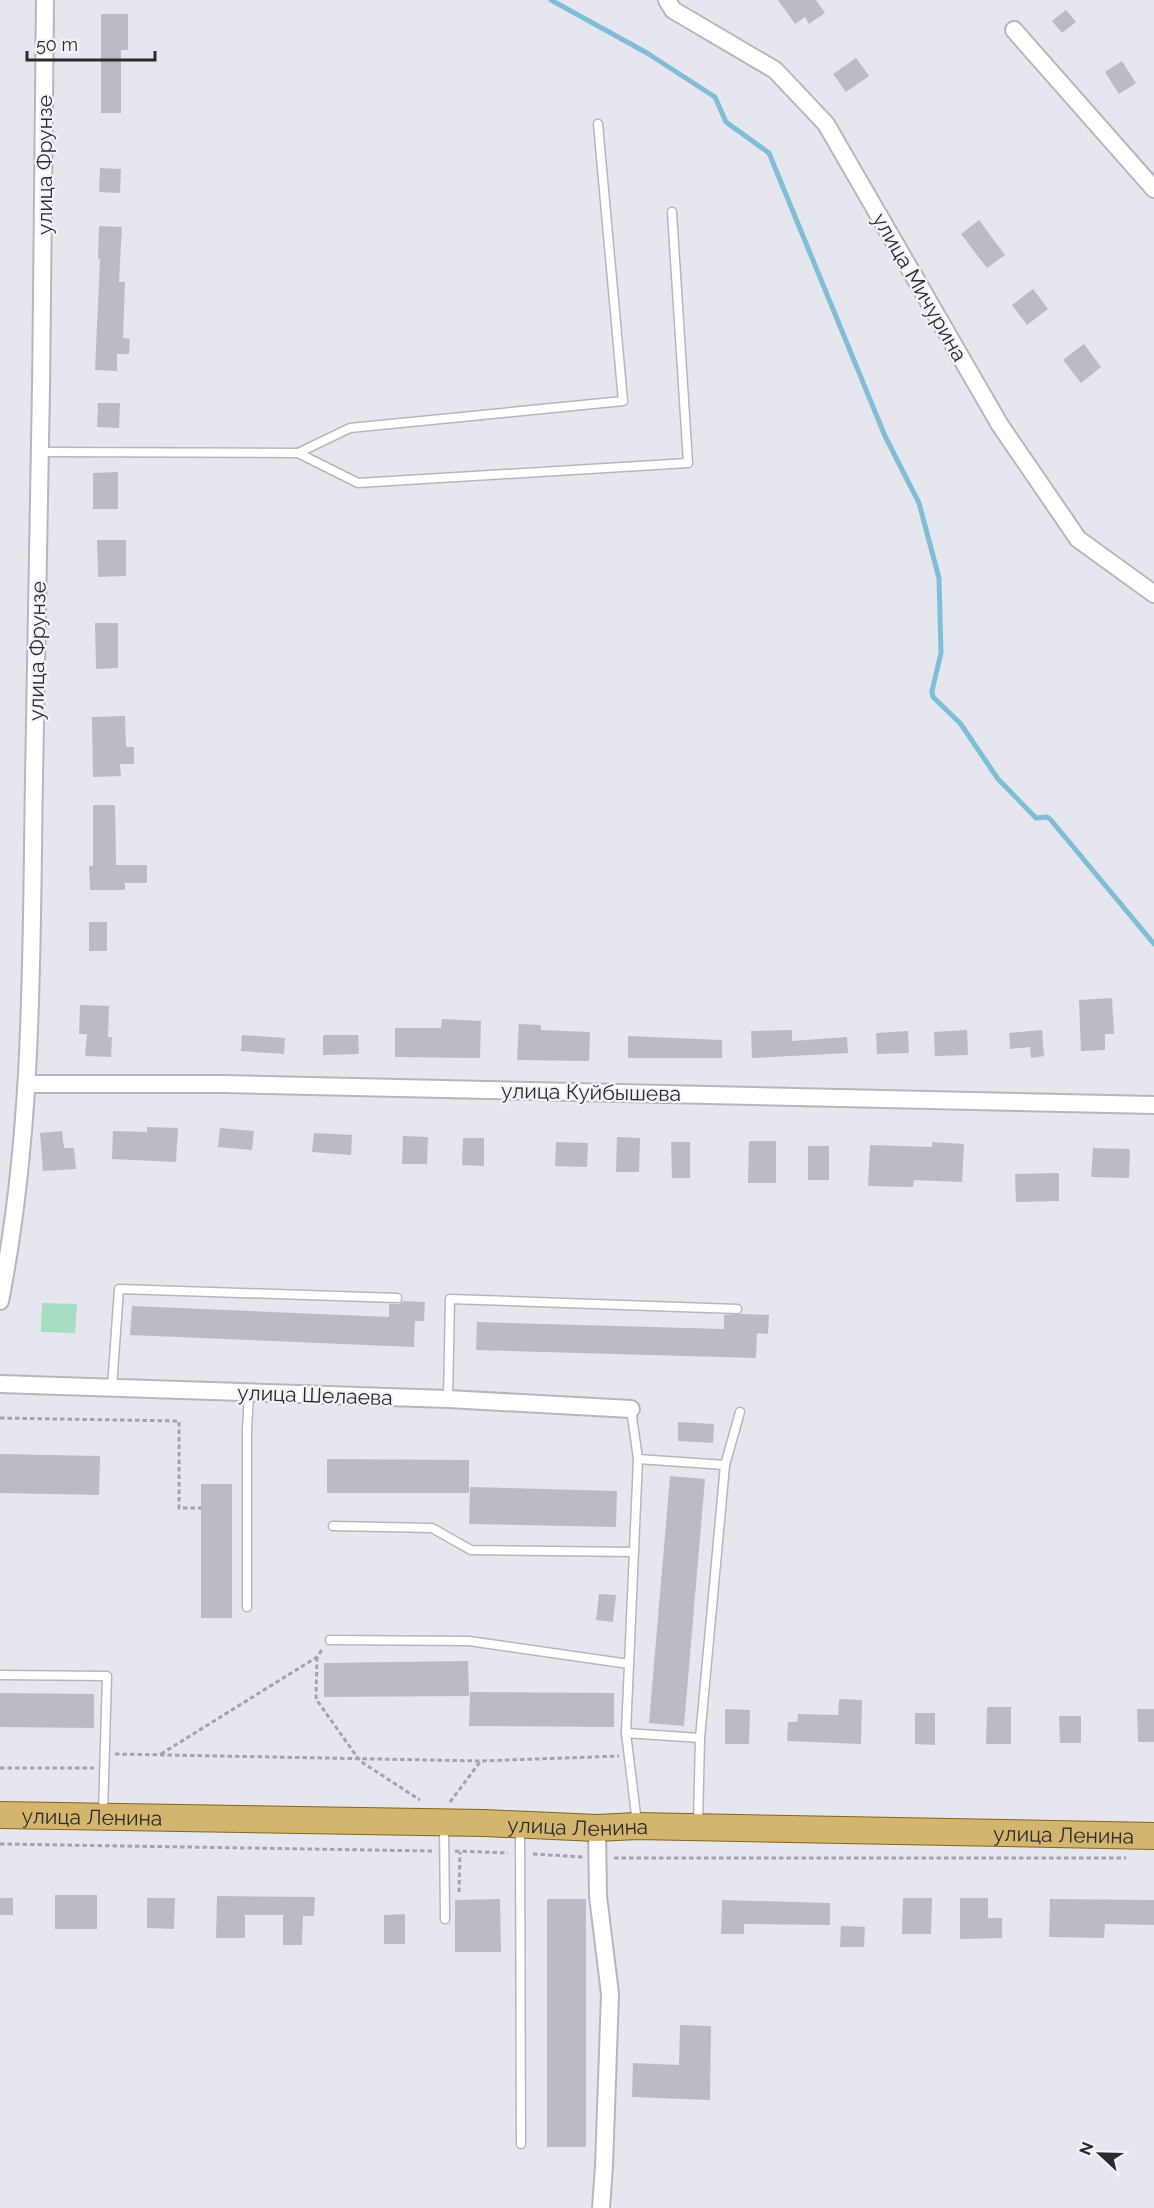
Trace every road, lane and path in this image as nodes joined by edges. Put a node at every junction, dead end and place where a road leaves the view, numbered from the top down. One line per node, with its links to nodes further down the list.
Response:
1 (45, 0): 7 (street, улица Фрунзе)
2 (667, 0): 9 (street, улица Мичурина)
3 (1014, 30): 5 (street)
4 (598, 124): 8 (lane)
5 (1154, 189)
6 (672, 212): 8 (lane)
7 (42, 452): 8 (lane); 10 (street, улица Фрунзе)
8 (298, 453)
9 (1154, 594)
10 (28, 1084): 11 (street, улица Куйбышева); 13 (street, улица Фрунзе)
11 (1154, 1105)
12 (397, 1298): 16 (lane)
13 (0, 1301)
14 (737, 1309): 18 (lane)
15 (0, 1384): 16 (street, улица Шелаева)
16 (112, 1387): 17 (street, улица Шелаева)
17 (249, 1394): 18 (street, улица Шелаева); 27 (lane)
18 (448, 1399): 19 (street, улица Шелаева)
19 (631, 1409): 22 (lane)
20 (740, 1412): 23 (lane)
21 (0, 1418): 24 (path)
22 (638, 1460): 23 (lane); 26 (lane)
23 (725, 1465): 33 (lane)
24 (201, 1508)
25 (333, 1526): 26 (lane)
26 (634, 1552): 30 (lane)
27 (247, 1607)
28 (330, 1640): 29 (path); 30 (lane)
29 (317, 1657): 35 (path); 37 (path)
30 (629, 1664): 32 (lane)
31 (0, 1675): 34 (lane)
32 (626, 1733): 33 (lane); 36 (lane)
33 (700, 1738): 47 (lane)
34 (105, 1754): 35 (path); 40 (lane)
35 (159, 1755): 37 (path)
36 (629, 1755): 38 (path); 46 (lane)
37 (360, 1761): 38 (path); 41 (path)
38 (481, 1761): 42 (path)
39 (0, 1768): 40 (path)
40 (104, 1768): 44 (lane)
41 (426, 1804)
42 (451, 1813): 44 (main road, улица Ленина); 45 (main road, улица Ленина); 51 (lane)
43 (0, 1815): 44 (main road, улица Ленина)
44 (103, 1817)
45 (520, 1825): 48 (main road, улица Ленина); 53 (lane)
46 (637, 1826): 47 (main road, улица Ленина); 48 (main road, улица Ленина)
47 (698, 1827): 49 (main road, улица Ленина)
48 (597, 1828): 54 (street)
49 (1154, 1836)
50 (0, 1844): 51 (path)
51 (445, 1851): 52 (path); 57 (lane)
52 (460, 1852): 53 (path); 56 (path)
53 (521, 1853): 54 (path); 58 (lane)
54 (598, 1858): 55 (path); 59 (street)
55 (1130, 1858)
56 (459, 1900)
57 (445, 1919)
58 (521, 2144)
59 (601, 2208)

